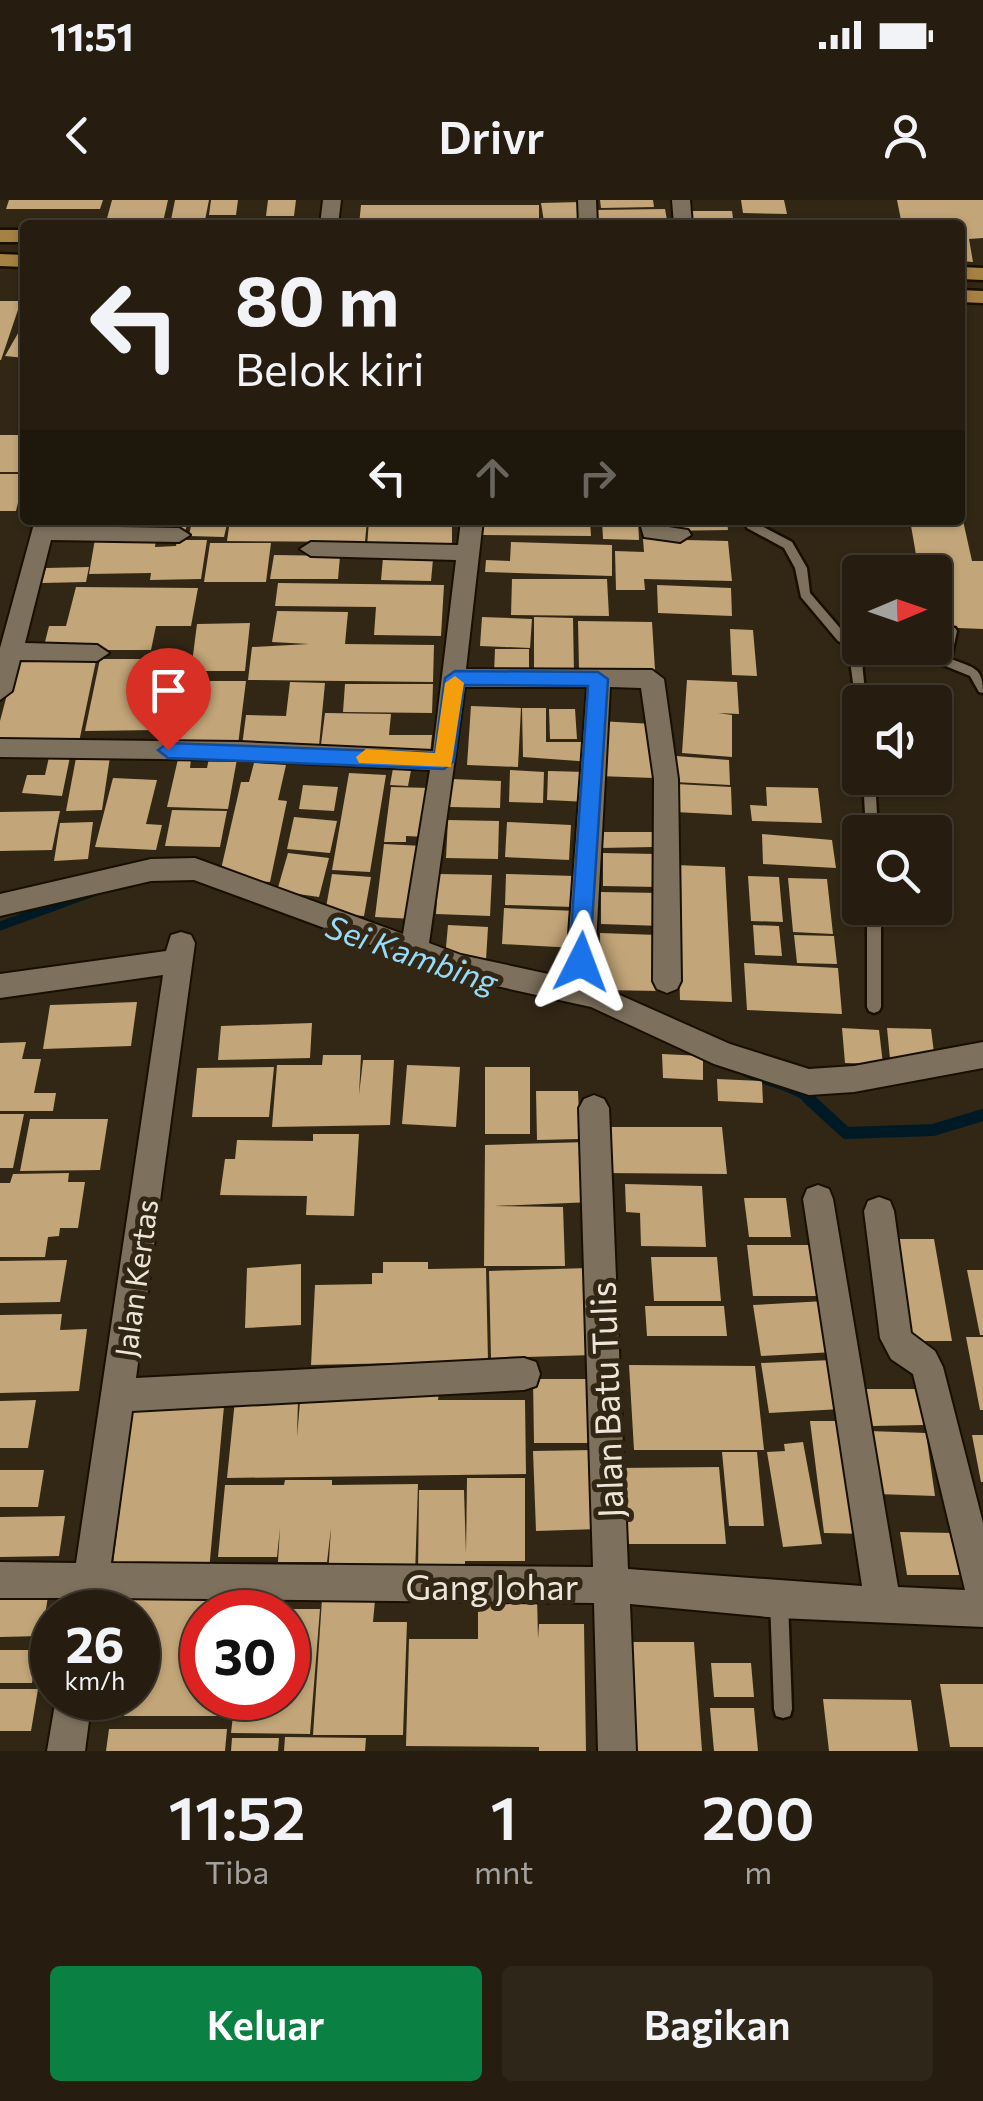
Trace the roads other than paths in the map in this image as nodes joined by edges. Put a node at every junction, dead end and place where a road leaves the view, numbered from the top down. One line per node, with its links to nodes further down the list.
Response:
1 (471, 525): 8 (street)
2 (651, 525): 6 (street)
3 (751, 525): 10 (lane)
4 (44, 526): 5 (street); 9 (street)
5 (179, 535)
6 (680, 536)
7 (311, 549): 8 (street)
8 (468, 553): 13 (street)
9 (10, 636): 11 (street); 16 (street)
10 (842, 638)
11 (98, 653)
12 (952, 664): 15 (lane)
13 (455, 678): 14 (street); 18 (street)
14 (598, 679): 22 (street); 23 (street)
15 (983, 689)
16 (0, 691)
17 (0, 748): 18 (street)
18 (444, 761): 21 (street)
19 (0, 906): 21 (street)
20 (874, 925): 25 (lane)
21 (414, 950): 26 (street)
22 (581, 962)
23 (667, 982)
24 (0, 986): 31 (street, Jalan Kertas)
25 (874, 1007)
26 (983, 1054)
27 (594, 1108): 33 (street, Jalan Batu Tulis)
28 (818, 1198): 39 (street)
29 (879, 1210): 36 (street)
30 (524, 1374): 31 (street)
31 (118, 1395): 35 (street, Jalan Kertas)
32 (0, 1580): 34 (street, Gang Johar)
33 (612, 1585): 37 (street, Gang Johar); 38 (street, Gang Johar); 44 (street, Jalan Batu Tulis)
34 (49, 1590)
35 (90, 1590)
36 (983, 1592)
37 (160, 1596)
38 (779, 1600): 39 (street, Gang Johar); 41 (lane)
39 (882, 1606): 40 (street, Gang Johar)
40 (983, 1610)
41 (783, 1709)
42 (71, 1720): 43 (street)
43 (66, 1751)
44 (617, 1751)

